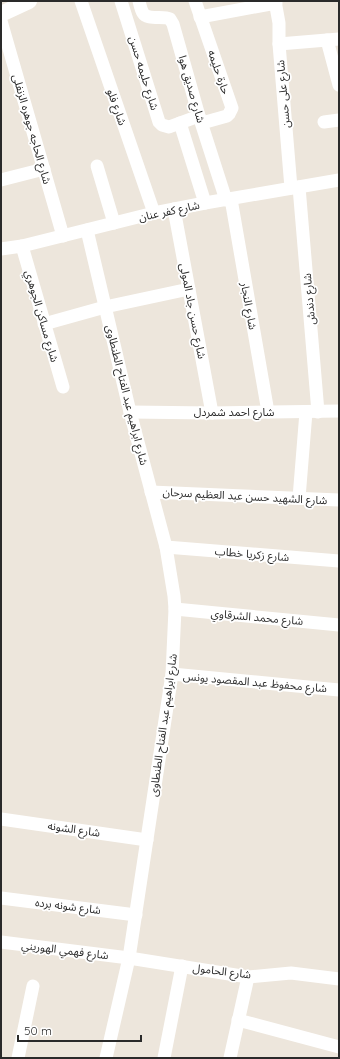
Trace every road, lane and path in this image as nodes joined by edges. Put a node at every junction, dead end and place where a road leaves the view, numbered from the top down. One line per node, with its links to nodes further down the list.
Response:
1 (29, 1): 8 (street)
2 (81, 1): 26 (street, شارع فلو)
3 (121, 1): 17 (street, شارع حليمه حسن)
4 (139, 1): 14 (street, شارع صديق هوا)
5 (195, 1): 9 (street, حارة حليمه)
6 (276, 2): 7 (street); 12 (street, شارع على حسن)
7 (236, 6): 9 (street)
8 (1, 14)
9 (200, 17): 14 (street, حارة حليمه)
10 (1, 22): 19 (street, شارع الحاجه جوهره الزنفلى)
11 (333, 39): 12 (street); 13 (street)
12 (279, 44): 22 (street, شارع على حسن)
13 (339, 84)
14 (200, 119): 17 (street, شارع حليمه حسن); 23 (street, شارع صديق هوا)
15 (339, 120): 16 (street)
16 (324, 122)
17 (180, 123): 24 (street)
18 (97, 166): 27 (street)
19 (44, 169): 20 (street); 29 (street, شارع الحاجه جوهره الزنفلى)
20 (1, 180)
21 (339, 180): 22 (street, شارع كفر عنان)
22 (295, 188): 23 (street, شارع كفر عنان); 39 (street, شارع دندش)
23 (228, 199): 24 (street, شارع كفر عنان); 38 (street, شارع النجار)
24 (205, 203): 25 (street, شارع كفر عنان)
25 (174, 209): 26 (street, شارع كفر عنان); 32 (street, شارع حسن جاد المولى)
26 (154, 213): 27 (street, شارع كفر عنان)
27 (114, 223): 28 (street, شارع كفر عنان)
28 (87, 230): 29 (street, شارع كفر عنان); 33 (street, شارع ابراهيم عبد الفتاح الطنطاوى)
29 (63, 236): 30 (street, شارع كفر عنان)
30 (22, 246): 31 (street, شارع كفر عنان); 34 (street, شارع مساكن الجوهري)
31 (1, 250)
32 (189, 289): 33 (street); 40 (street, شارع حسن جاد المولى)
33 (106, 307): 34 (street); 37 (street, شارع ابراهيم عبد الفتاح الطنطاوى)
34 (44, 324): 35 (street, شارع مساكن الجوهري)
35 (62, 387)
36 (339, 411): 39 (street, شارع احمد شمردل)
37 (130, 412): 40 (street, شارع احمد شمردل); 41 (street, شارع ابراهيم عبد الفتاح الطنطاوى)
38 (268, 412): 39 (street, شارع احمد شمردل); 40 (street, شارع احمد شمردل)
39 (312, 412): 42 (street, شارع دندش)
40 (212, 413)
41 (151, 492): 42 (street, شارع الشهيد حسن عبد العظيم سرحان); 44 (street, شارع ابراهيم عبد الفتاح الطنطاوى)
42 (299, 498): 43 (street, شارع الشهيد حسن عبد العظيم سرحان)
43 (339, 500)
44 (166, 547): 45 (street, شارع زكريا خطاب); 46 (street, شارع ابراهيم عبد الفتاح الطنطاوى)
45 (339, 561)
46 (175, 609): 47 (street, شارع محمد الشرقاوي); 48 (street, شارع ابراهيم عبد الفتاح الطنطاوى)
47 (339, 625)
48 (172, 674): 49 (street, شارع محفوظ عبد المقصود يونس); 51 (street, شارع ابراهيم عبد الفتاح الطنطاوى)
49 (339, 690)
50 (1, 819): 51 (street, شارع الشونه)
51 (147, 840): 53 (street, شارع ابراهيم عبد الفتاح الطنطاوى)
52 (1, 898): 53 (street, شارع شونه برده)
53 (136, 915): 55 (street, شارع ابراهيم عبد الفتاح الطنطاوى)
54 (1, 942): 55 (street, شارع فهمي الهوريني)
55 (129, 958): 56 (street, شارع الحامول); 63 (street, شارع ابراهيم عبد الفتاح الطنطاوى)
56 (182, 966): 57 (street, شارع الحامول); 64 (street)
57 (248, 977): 58 (street, شارع الحامول); 60 (street)
58 (339, 980)
59 (33, 986): 62 (street)
60 (238, 1020): 61 (street); 65 (street)
61 (339, 1047)
62 (18, 1058)
63 (106, 1058)
64 (164, 1058)
65 (230, 1058)

